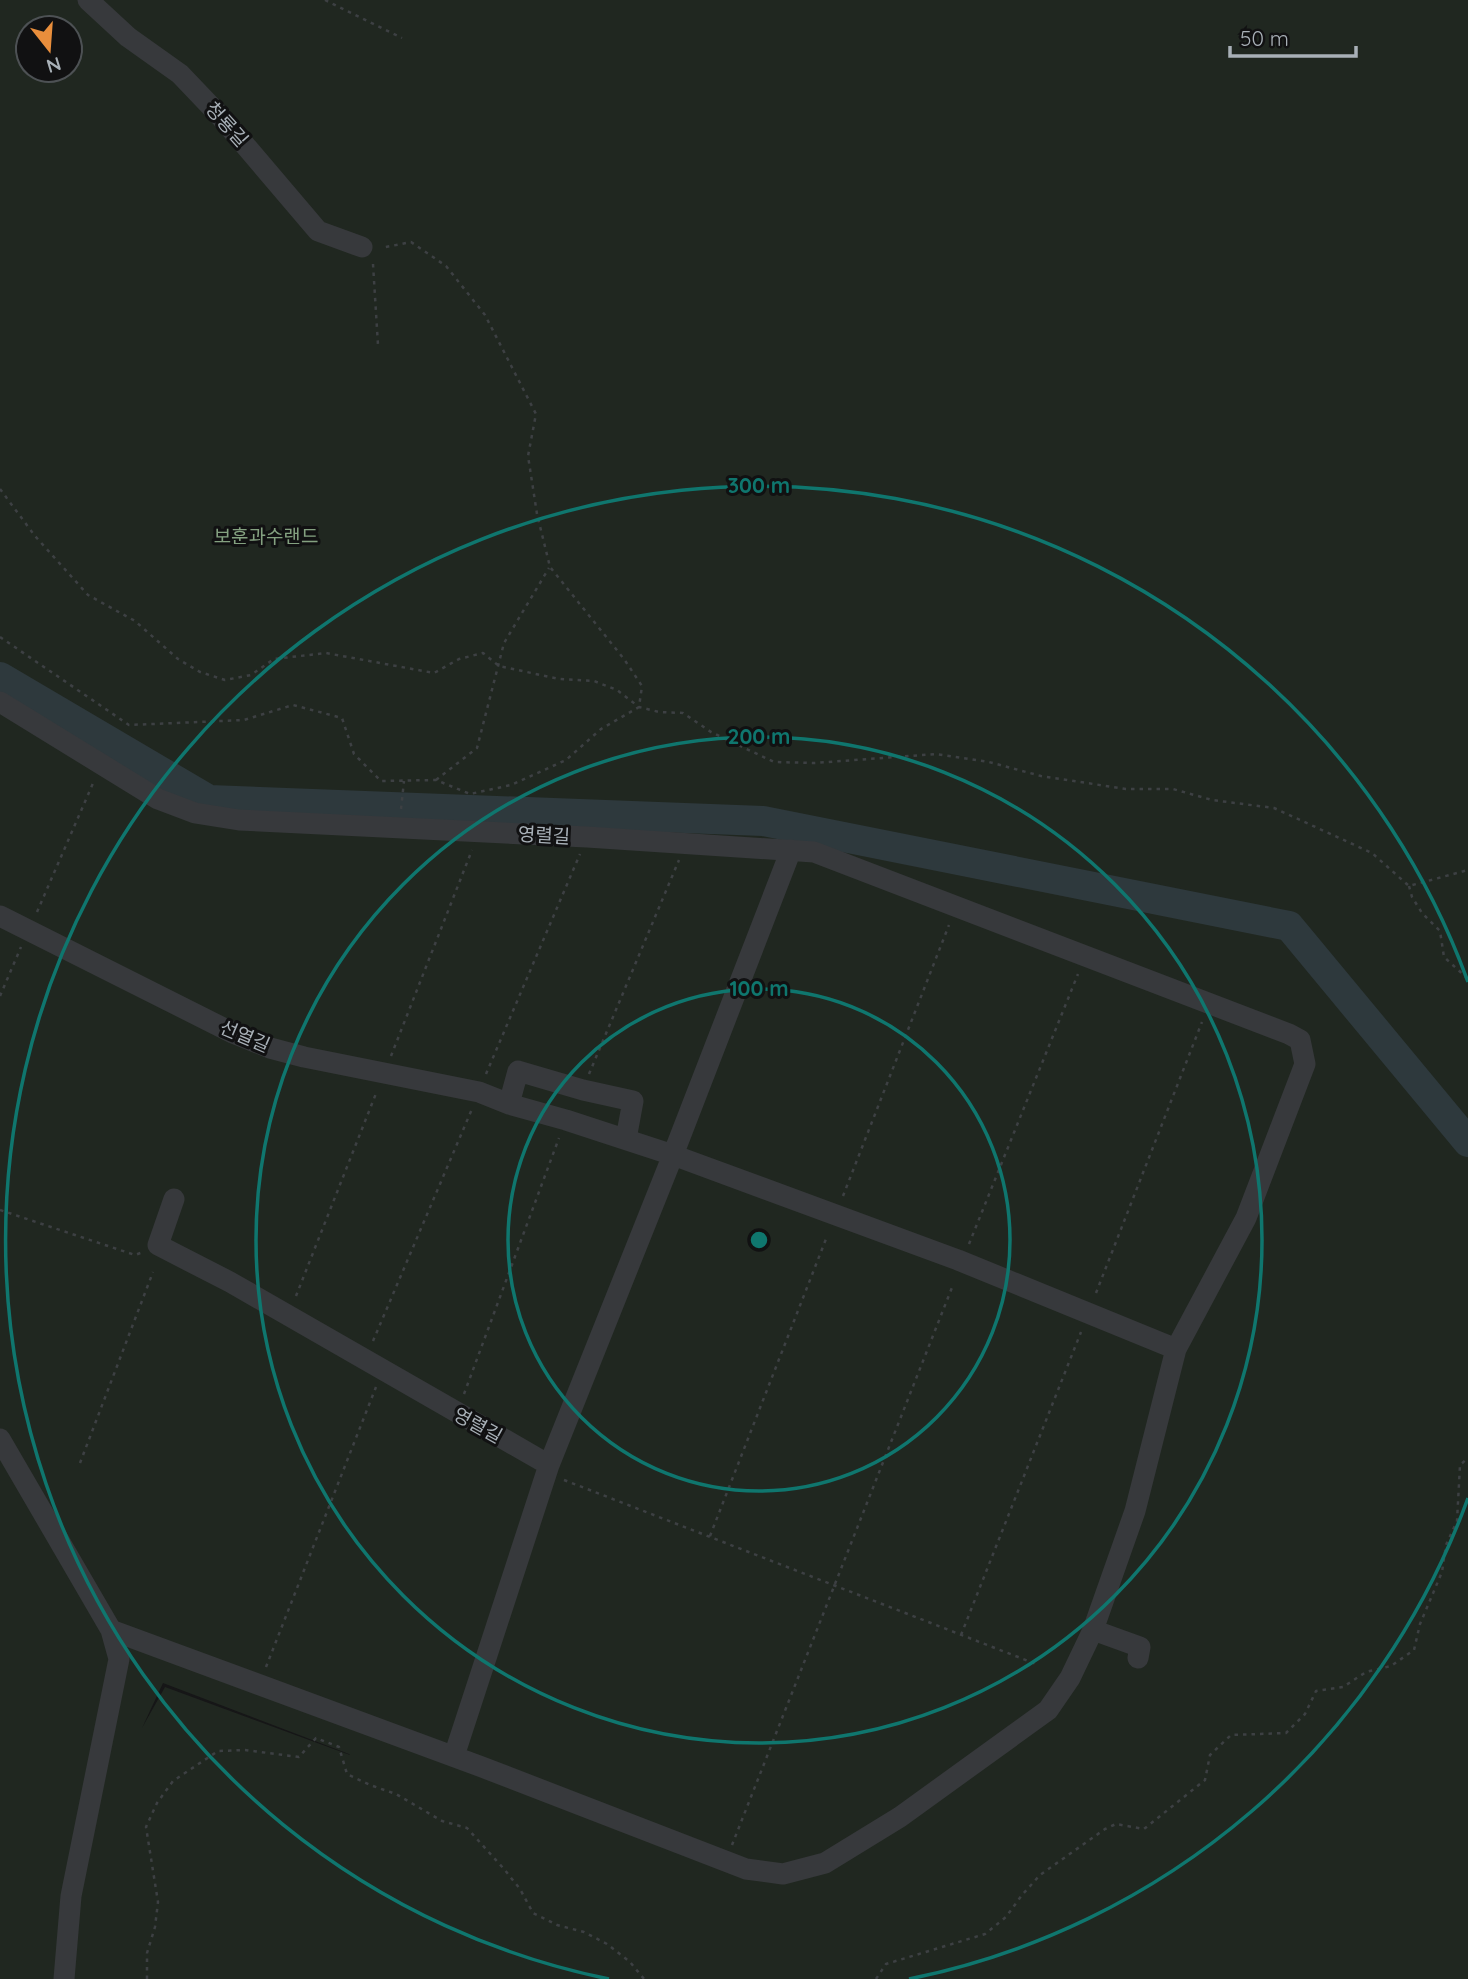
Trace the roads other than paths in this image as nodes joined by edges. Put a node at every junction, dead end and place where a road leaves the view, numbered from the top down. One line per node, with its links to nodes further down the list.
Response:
1 (88, 0): 2 (lane, 청룡길)
2 (367, 248)
3 (0, 702): 4 (lane, 영렬길)
4 (792, 850): 8 (lane); 10 (lane, 영렬길)
5 (0, 916): 6 (lane, 선열길)
6 (509, 1104): 7 (lane); 7 (lane)
7 (625, 1139): 8 (lane)
8 (673, 1155): 10 (lane); 12 (lane)
9 (174, 1199): 12 (lane, 영렬길)
10 (1176, 1349): 14 (lane)
11 (0, 1438): 13 (lane)
12 (555, 1472): 16 (lane)
13 (111, 1630): 16 (lane); 17 (lane)
14 (1093, 1630): 15 (lane); 16 (lane)
15 (1138, 1658)
16 (454, 1756)
17 (64, 1979)

